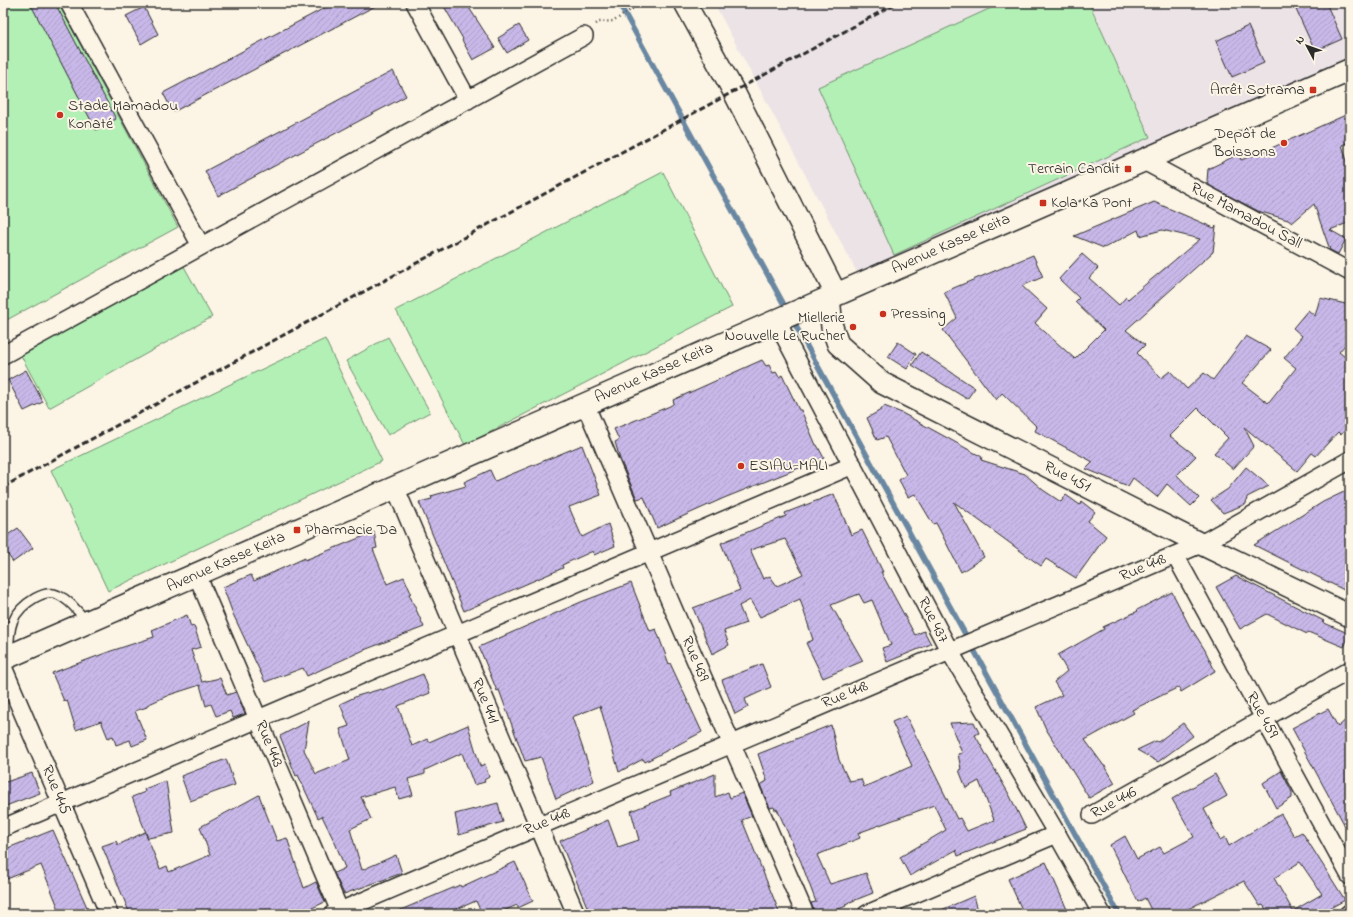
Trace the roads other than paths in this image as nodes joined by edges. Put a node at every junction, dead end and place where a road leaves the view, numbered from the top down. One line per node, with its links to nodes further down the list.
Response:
1 (69, 3): 8 (street)
2 (415, 3): 6 (street)
3 (685, 3): 10 (street)
4 (584, 36): 6 (street)
5 (1350, 70): 7 (main road, Avenue Kasse Keita)
6 (468, 100): 8 (street)
7 (1142, 160): 9 (street, Rue Mamadou Sall); 10 (main road, Avenue Kasse Keita)
8 (202, 246): 12 (street)
9 (1350, 272)
10 (832, 295): 11 (main road, Avenue Kasse Keita); 17 (street, Rue 451)
11 (788, 315): 13 (main road, Avenue Kasse Keita); 15 (street, Rue 437)
12 (3, 355)
13 (585, 404): 16 (main road, Avenue Kasse Keita); 18 (street, Rue 439)
14 (1350, 460): 17 (street, Rue 448)
15 (853, 465): 18 (street); 24 (street, Rue 437)
16 (395, 487): 20 (main road, Avenue Kasse Keita); 23 (street, Rue 441)
17 (1201, 544): 19 (street, Rue 448); 21 (street, Rue 451)
18 (649, 552): 23 (street); 29 (street, Rue 439)
19 (1175, 555): 24 (street, Rue 448); 28 (street, Rue 459)
20 (198, 575): 22 (main road, Avenue Kasse Keita); 27 (street, Rue 443)
21 (1350, 616)
22 (88, 622): 25 (main road, Avenue Kasse Keita); 25 (lane)
23 (457, 634): 27 (street); 32 (street, Rue 441)
24 (949, 650): 29 (street, Rue 448); 34 (street, Rue 437)
25 (5, 661): 30 (street, Rue 445)
26 (1350, 670): 28 (street, Rue 446)
27 (259, 719): 30 (street); 36 (street, Rue 443)
28 (1264, 719): 31 (street, Rue 446); 35 (street, Rue 459)
29 (731, 744): 32 (street, Rue 448); 39 (street, Rue 439)
30 (62, 803): 33 (street); 37 (street, Rue 445)
31 (1092, 815)
32 (539, 826): 36 (street, Rue 448); 38 (street, Rue 441)
33 (3, 828)
34 (1057, 834): 40 (street); 41 (street, Rue 437)
35 (1350, 876)
36 (338, 913)
37 (109, 914)
38 (576, 914)
39 (805, 914)
40 (867, 914)
41 (1102, 914)

